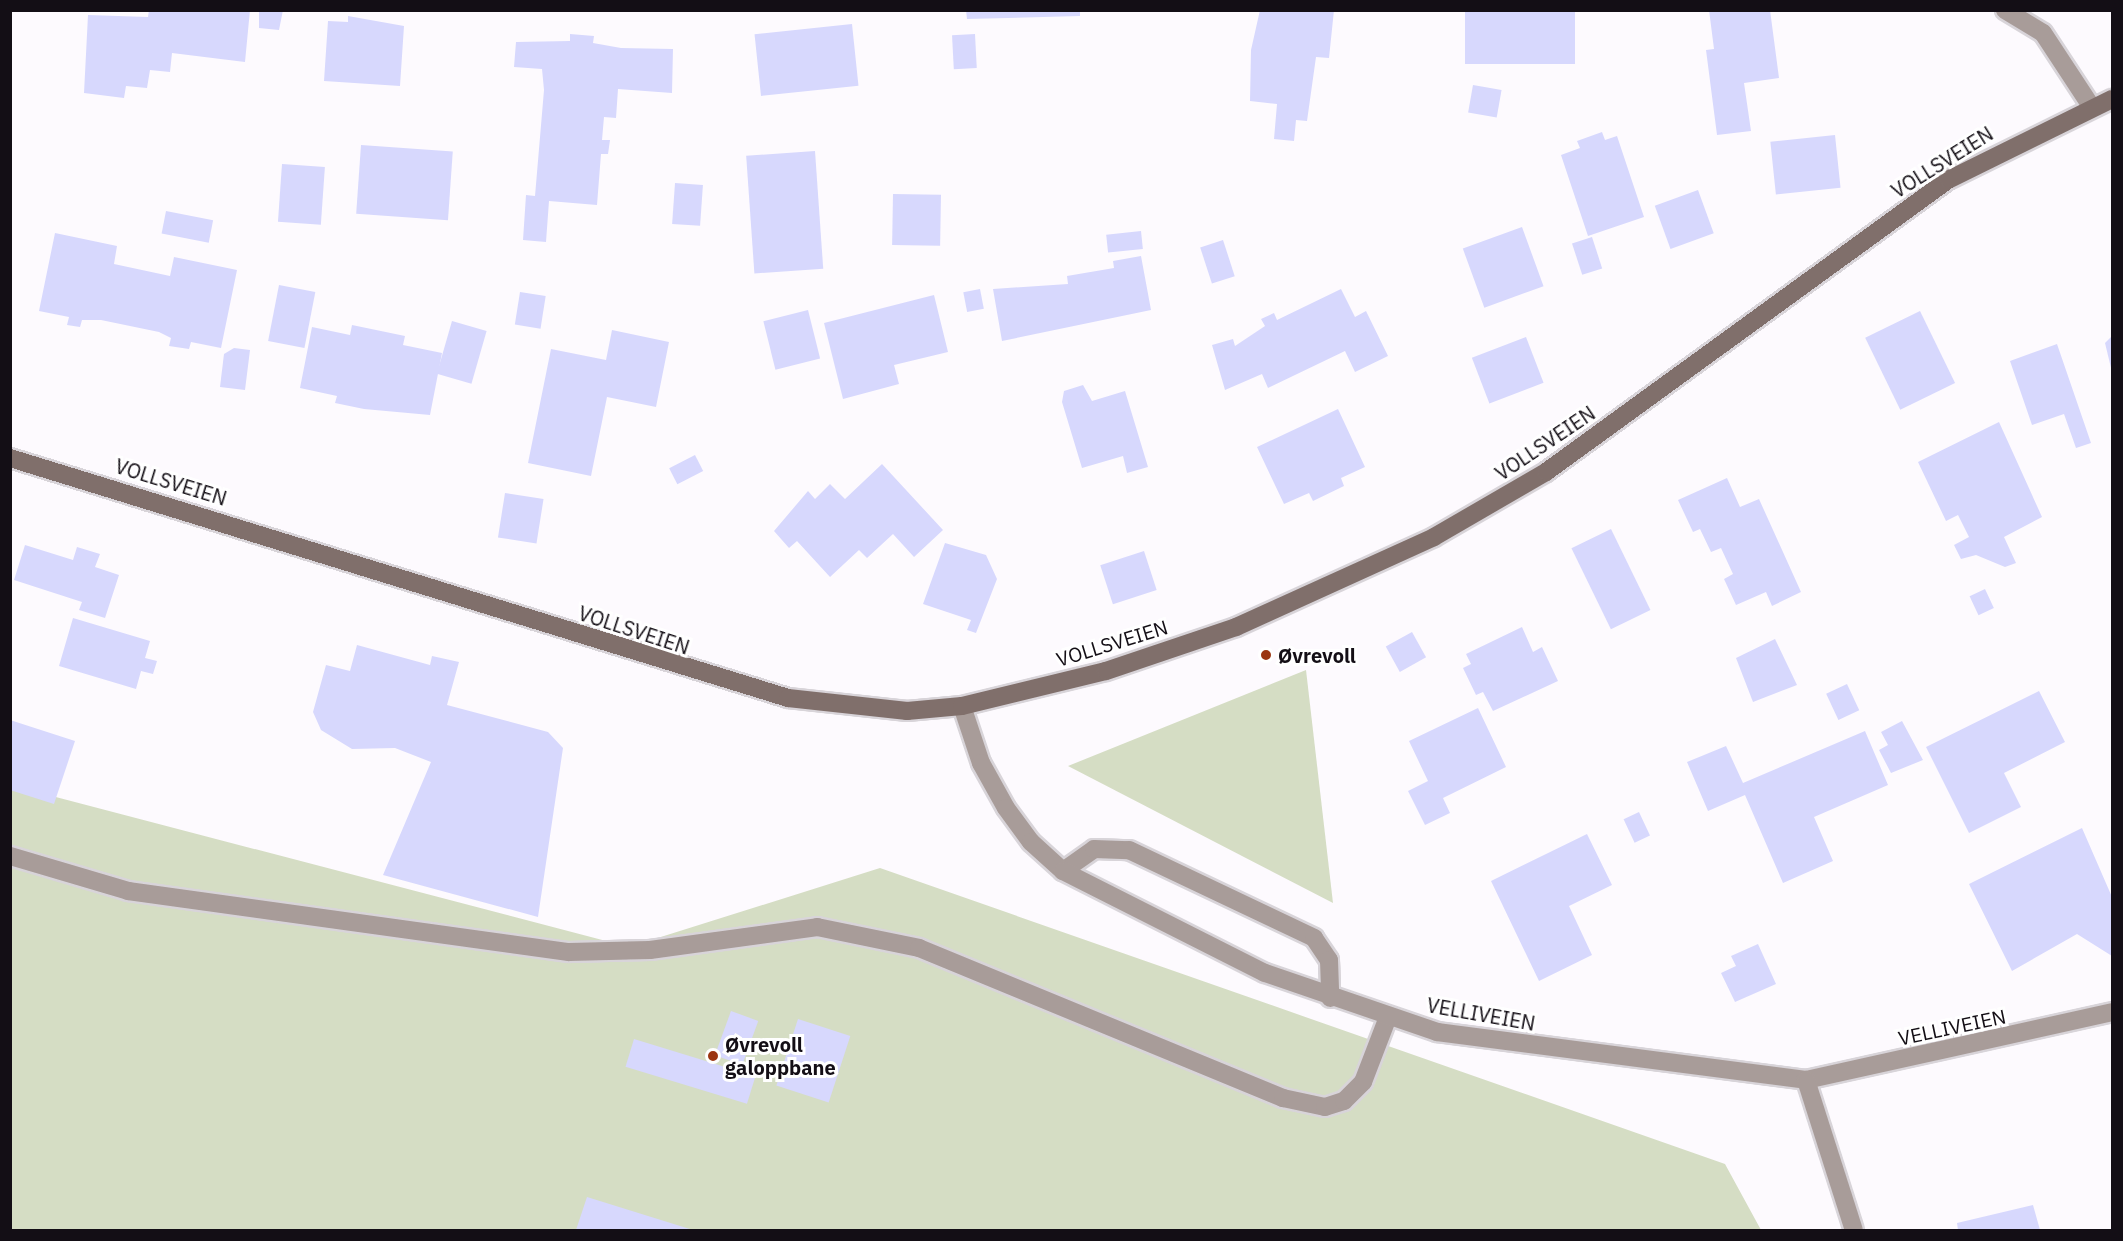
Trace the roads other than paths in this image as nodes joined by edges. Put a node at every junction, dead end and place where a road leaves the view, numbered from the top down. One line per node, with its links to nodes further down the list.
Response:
1 (2006, 10): 3 (street)
2 (2112, 99): 3 (main road, VOLLSVEIEN)
3 (2091, 106): 5 (main road, VOLLSVEIEN)
4 (10, 458): 5 (main road, VOLLSVEIEN)
5 (962, 706): 7 (street, VELLIVEIEN)
6 (10, 856): 10 (street)
7 (1063, 871): 8 (street, VELLIVEIEN); 8 (street)
8 (1330, 998): 10 (street, VELLIVEIEN)
9 (2112, 1012): 11 (street, VELLIVEIEN)
10 (1388, 1017): 11 (street, VELLIVEIEN)
11 (1806, 1080): 12 (street)
12 (1854, 1230)

